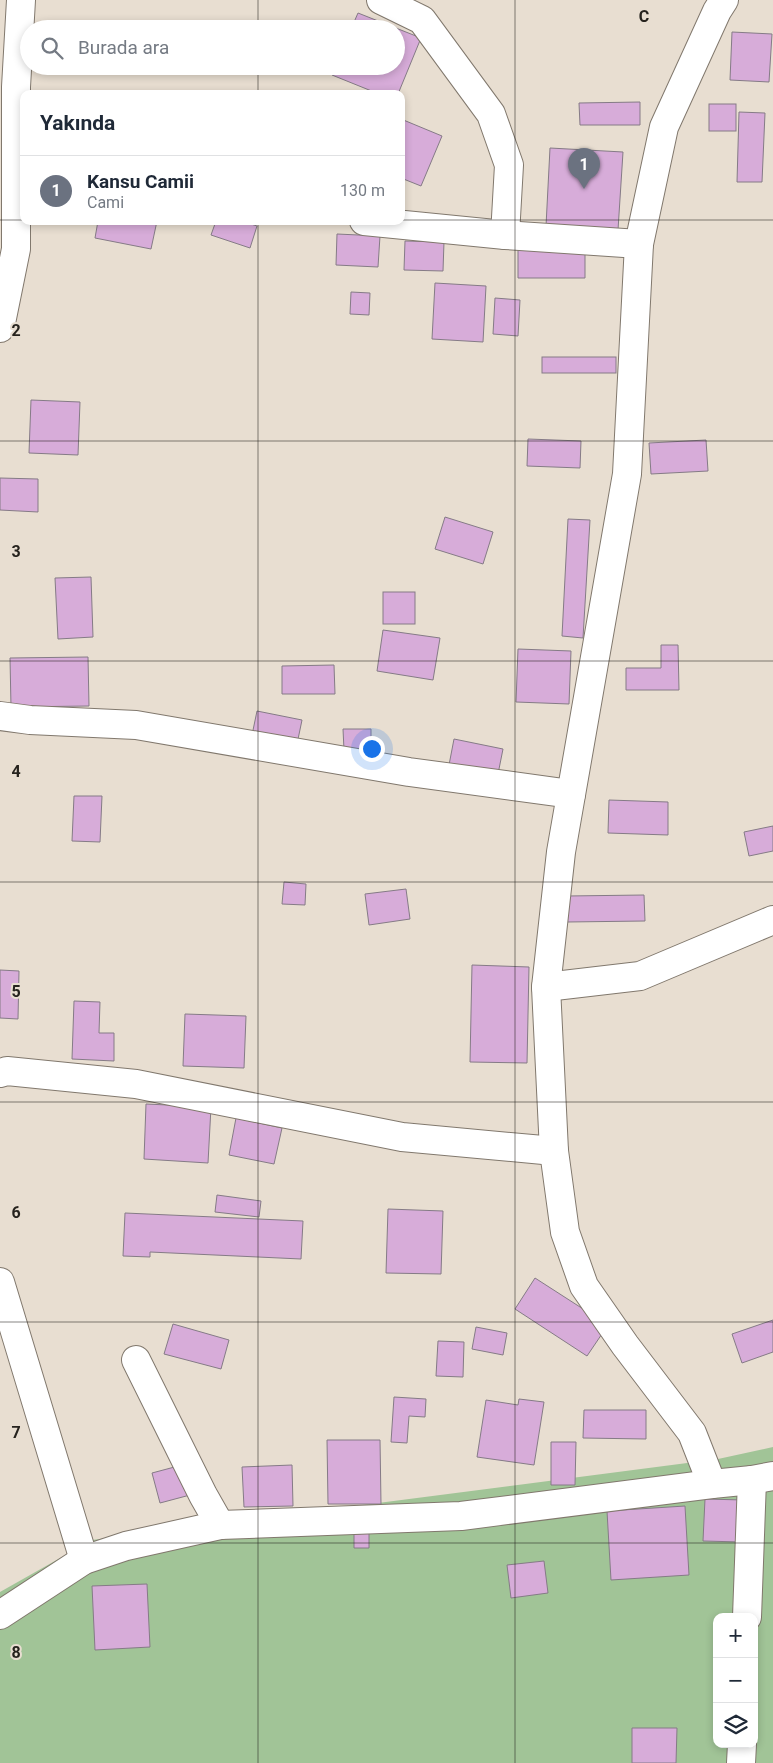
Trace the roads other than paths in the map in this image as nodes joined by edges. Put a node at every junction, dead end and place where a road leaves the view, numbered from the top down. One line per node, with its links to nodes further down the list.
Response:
1 (21, 0): 4 (street)
2 (381, 0): 9 (street)
3 (724, 0): 10 (street)
4 (21, 20)
5 (22, 75): 6 (street)
6 (22, 90)
7 (20, 143): 11 (street)
8 (404, 225): 9 (street)
9 (505, 235): 10 (street)
10 (639, 244): 13 (street)
11 (0, 328)
12 (0, 716): 13 (street)
13 (571, 794): 15 (street)
14 (773, 920): 15 (street)
15 (546, 987): 17 (street)
16 (0, 1073): 17 (street)
17 (554, 1151): 21 (street)
18 (0, 1282): 23 (street)
19 (136, 1360): 22 (street)
20 (763, 1478): 21 (street); 24 (street)
21 (712, 1484): 22 (street)
22 (220, 1525): 23 (street)
23 (84, 1560): 25 (street)
24 (747, 1613)
25 (0, 1615)
26 (742, 1748): 27 (street)
27 (741, 1763)

